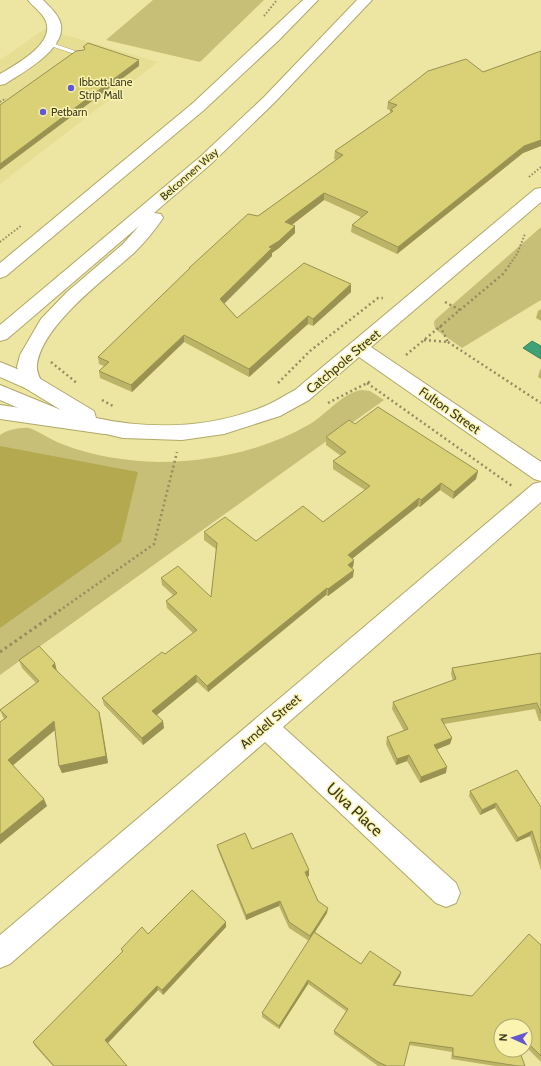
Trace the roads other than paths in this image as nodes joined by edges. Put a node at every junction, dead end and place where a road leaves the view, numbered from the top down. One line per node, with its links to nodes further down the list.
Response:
1 (35, 0): 4 (street)
2 (311, 0): 9 (street)
3 (366, 0): 7 (street, Belconnen Way)
4 (50, 44): 5 (lane); 6 (street)
5 (80, 54)
6 (0, 81)
7 (206, 160): 10 (street, Belconnen Way); 13 (street)
8 (541, 193): 11 (street, Catchpole Street)
9 (0, 272)
10 (0, 335)
11 (360, 348): 16 (street, Catchpole Street); 17 (street, Fulton Street)
12 (0, 369): 13 (street, Catchpole Street)
13 (32, 383): 16 (street, Catchpole Street)
14 (0, 392): 16 (street, Catchpole Street)
15 (0, 412): 16 (street)
16 (104, 427)
17 (541, 473)
18 (536, 494): 19 (street, Arndell Street)
19 (265, 726): 20 (street, Ulva Place); 21 (street, Arndell Street)
20 (446, 893)
21 (0, 954)

